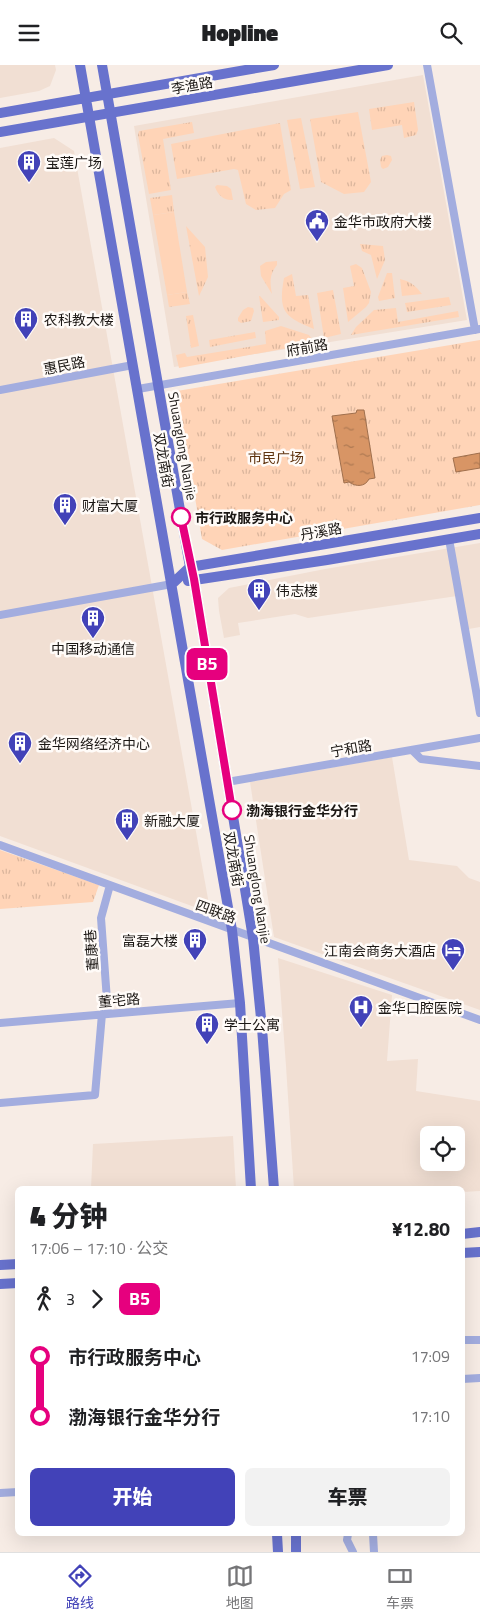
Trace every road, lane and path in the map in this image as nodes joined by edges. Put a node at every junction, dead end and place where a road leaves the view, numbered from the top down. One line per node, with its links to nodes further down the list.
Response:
1 (80, 65): 8 (main road, 双龙南街)
2 (102, 65): 7 (main road, Shuanglong Nanjie)
3 (274, 65): 6 (main road, 李渔路)
4 (388, 65): 10 (main road, 李渔路)
5 (427, 65): 13 (street)
6 (230, 69): 7 (main road, 李渔路)
7 (107, 93): 8 (main road, 李渔路); 10 (main road, Shuanglong Nanjie)
8 (86, 98): 9 (main road, 李渔路); 11 (main road, 双龙南街)
9 (0, 113)
10 (109, 113): 11 (main road, 李渔路); 15 (main road, Shuanglong Nanjie)
11 (90, 116): 12 (main road, 李渔路); 14 (main road, 双龙南街)
12 (0, 132)
13 (477, 330): 15 (street, 府前路)
14 (133, 365): 16 (main road, 双龙南街); 17 (street, 惠民路)
15 (158, 385): 16 (street, 府前路); 21 (main road, Shuanglong Nanjie)
16 (138, 389): 23 (main road, 双龙南街)
17 (0, 390)
18 (480, 518): 21 (main road, 丹溪路)
19 (480, 534): 20 (main road, 丹溪路)
20 (449, 539): 22 (main road, 丹溪路); 25 (street)
21 (190, 567): 22 (main road, Shuanglong Nanjie); 23 (main road)
22 (194, 579): 23 (main road, 丹溪路); 29 (main road, Shuanglong Nanjie)
23 (172, 584): 24 (street, 丹溪路); 32 (main road, 双龙南街)
24 (0, 615)
25 (480, 713)
26 (480, 739): 27 (street, 宁和路)
27 (412, 750): 28 (street); 29 (street, 宁和路)
28 (480, 766)
29 (227, 782): 33 (main road, Shuanglong Nanjie)
30 (0, 845): 31 (street, 四联路)
31 (110, 885): 32 (street, 四联路); 35 (street, 董康巷)
32 (232, 929): 33 (street, 四联路); 34 (main road, 双龙南街)
33 (253, 938): 36 (street, 四联路); 40 (main road, Shuanglong Nanjie)
34 (240, 1003): 35 (street, 董宅路); 39 (main road, 双龙南街)
35 (105, 1014): 37 (street, 董宅路); 38 (street, 董康巷)
36 (480, 1020)
37 (0, 1023)
38 (0, 1103)
39 (251, 1186)
40 (274, 1186)
41 (480, 1232): 42 (main road)
42 (465, 1234)
43 (480, 1252): 44 (main road)
44 (465, 1253)
45 (15, 1263): 46 (main road)
46 (0, 1265)
47 (15, 1283): 48 (main road)
48 (0, 1284)
49 (480, 1339): 50 (street)
50 (465, 1341)
51 (480, 1377): 52 (street)
52 (465, 1379)
53 (15, 1492): 54 (street)
54 (0, 1493)
55 (277, 1536): 59 (main road)
56 (296, 1536): 60 (main road)
57 (348, 1536): 61 (street)
58 (373, 1536): 62 (street)
59 (278, 1552)
60 (296, 1552)
61 (354, 1552)
62 (374, 1552)

